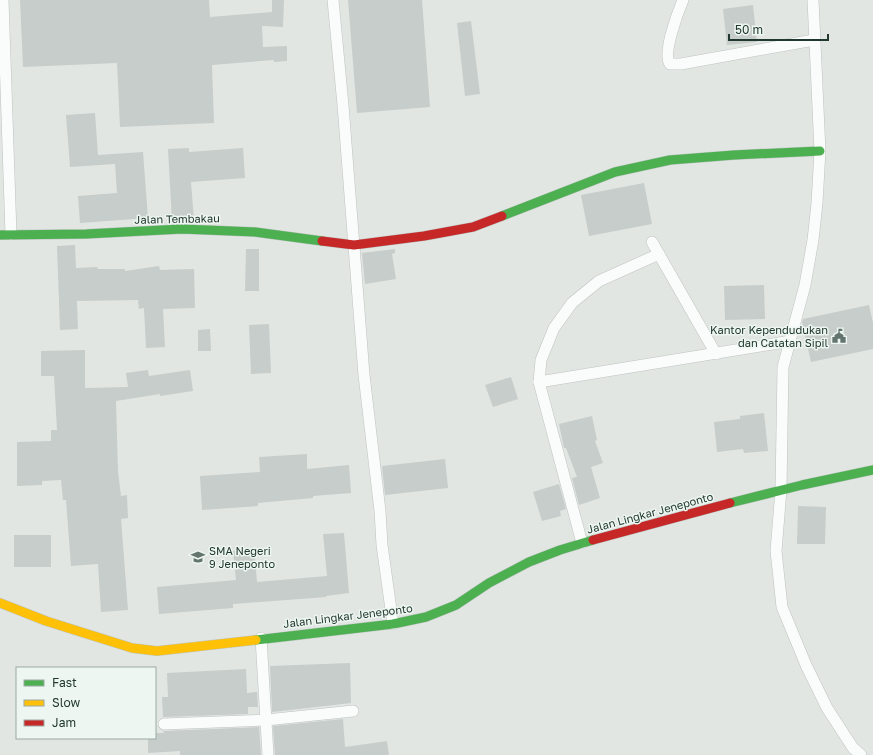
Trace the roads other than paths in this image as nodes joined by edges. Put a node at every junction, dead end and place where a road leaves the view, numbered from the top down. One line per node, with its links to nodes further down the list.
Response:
1 (2, 0): 7 (street)
2 (333, 0): 9 (street)
3 (682, 0): 5 (street)
4 (812, 0): 5 (street)
5 (814, 40): 6 (street)
6 (820, 151): 9 (main road, Jalan Tembakau); 11 (street)
7 (5, 234): 9 (main road, Jalan Tembakau)
8 (652, 242): 10 (street)
9 (354, 245): 18 (street)
10 (659, 254): 12 (street); 13 (street)
11 (791, 341): 12 (street); 15 (street)
12 (716, 354): 13 (street)
13 (539, 382): 16 (street)
14 (873, 470): 15 (main road, Jalan Lingkar Jeneponto)
15 (781, 490): 16 (main road, Jalan Lingkar Jeneponto); 24 (street)
16 (582, 543): 18 (main road, Jalan Lingkar Jeneponto)
17 (0, 603): 19 (main road, Jalan Lingkar Jeneponto)
18 (393, 624): 19 (main road, Jalan Lingkar Jeneponto)
19 (261, 638): 21 (street)
20 (353, 712): 21 (street)
21 (266, 720): 22 (street); 23 (street)
22 (164, 724)
23 (268, 755)
24 (862, 755)

